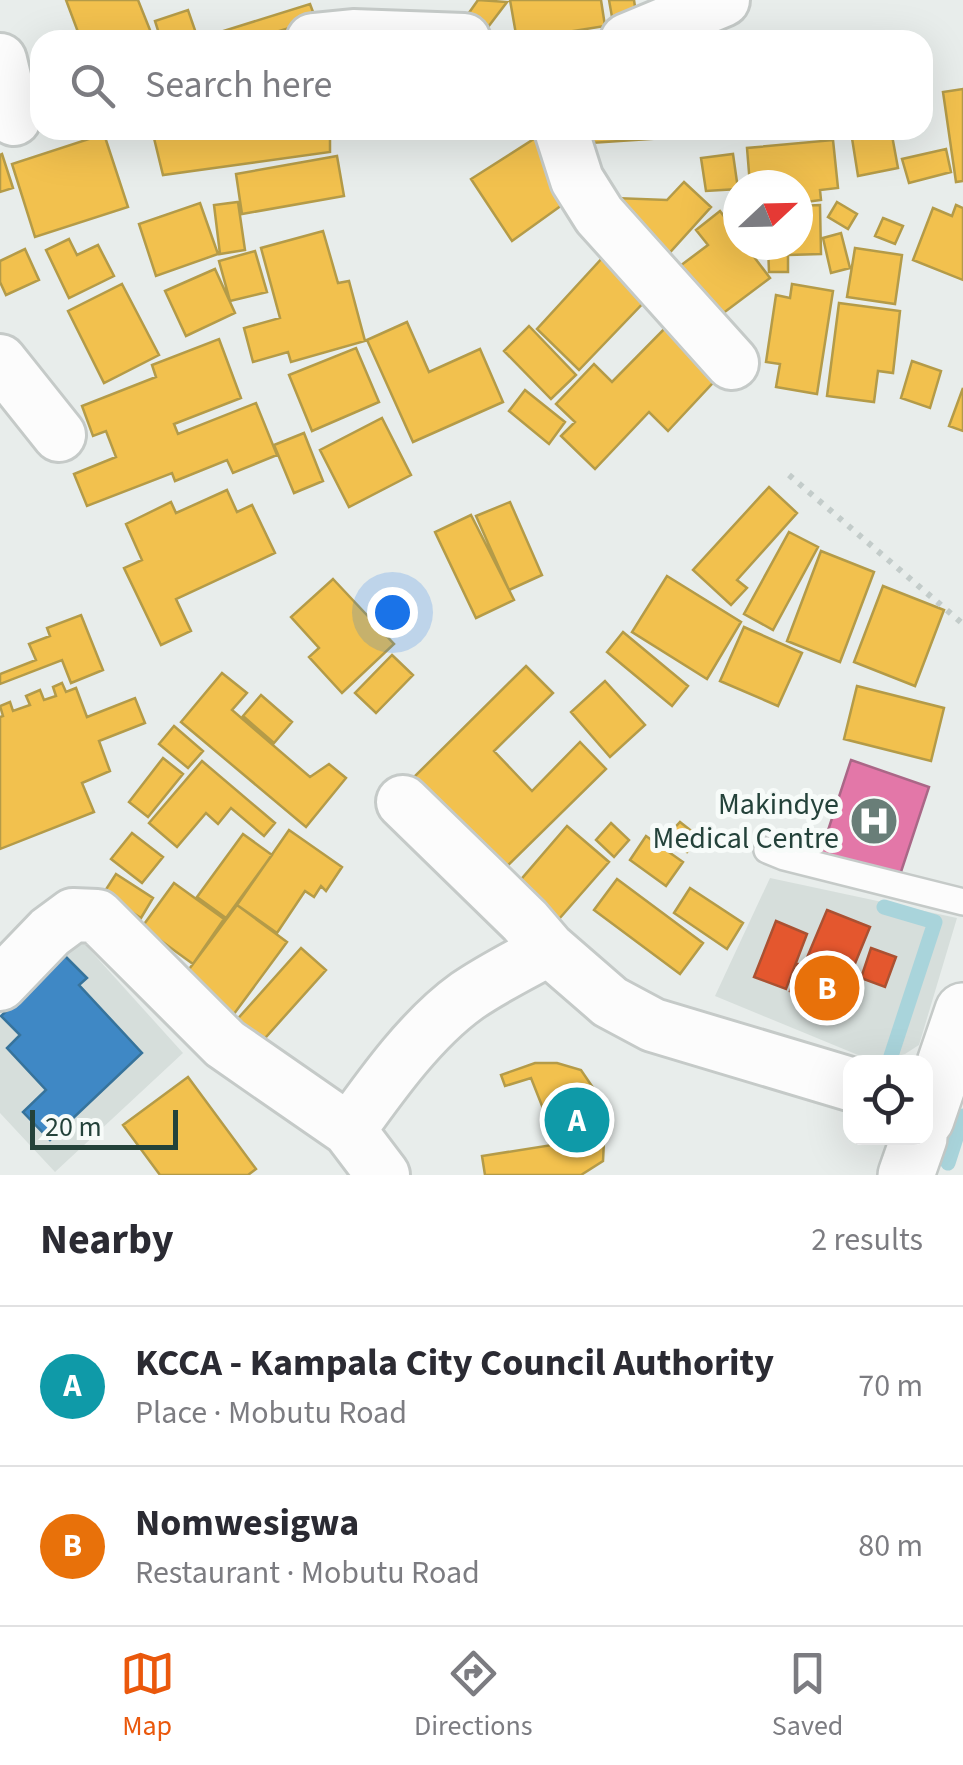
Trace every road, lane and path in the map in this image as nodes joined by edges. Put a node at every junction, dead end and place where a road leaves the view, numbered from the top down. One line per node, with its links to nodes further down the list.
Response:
1 (354, 0): 4 (street)
2 (723, 0): 3 (street)
3 (656, 20)
4 (391, 30)
5 (0, 60): 6 (street)
6 (18, 118)
7 (564, 140): 9 (street)
8 (0, 361): 10 (street)
9 (732, 363)
10 (59, 435)
11 (788, 475): 12 (path)
12 (963, 624)
13 (403, 802): 16 (street)
14 (767, 850): 15 (lane)
15 (963, 902)
16 (549, 949): 19 (street); 21 (street)
17 (0, 984): 21 (street)
18 (963, 1011): 20 (street)
19 (843, 1082)
20 (933, 1094)
21 (349, 1130): 23 (street)
22 (916, 1145): 24 (street)
23 (383, 1175)
24 (906, 1175)

